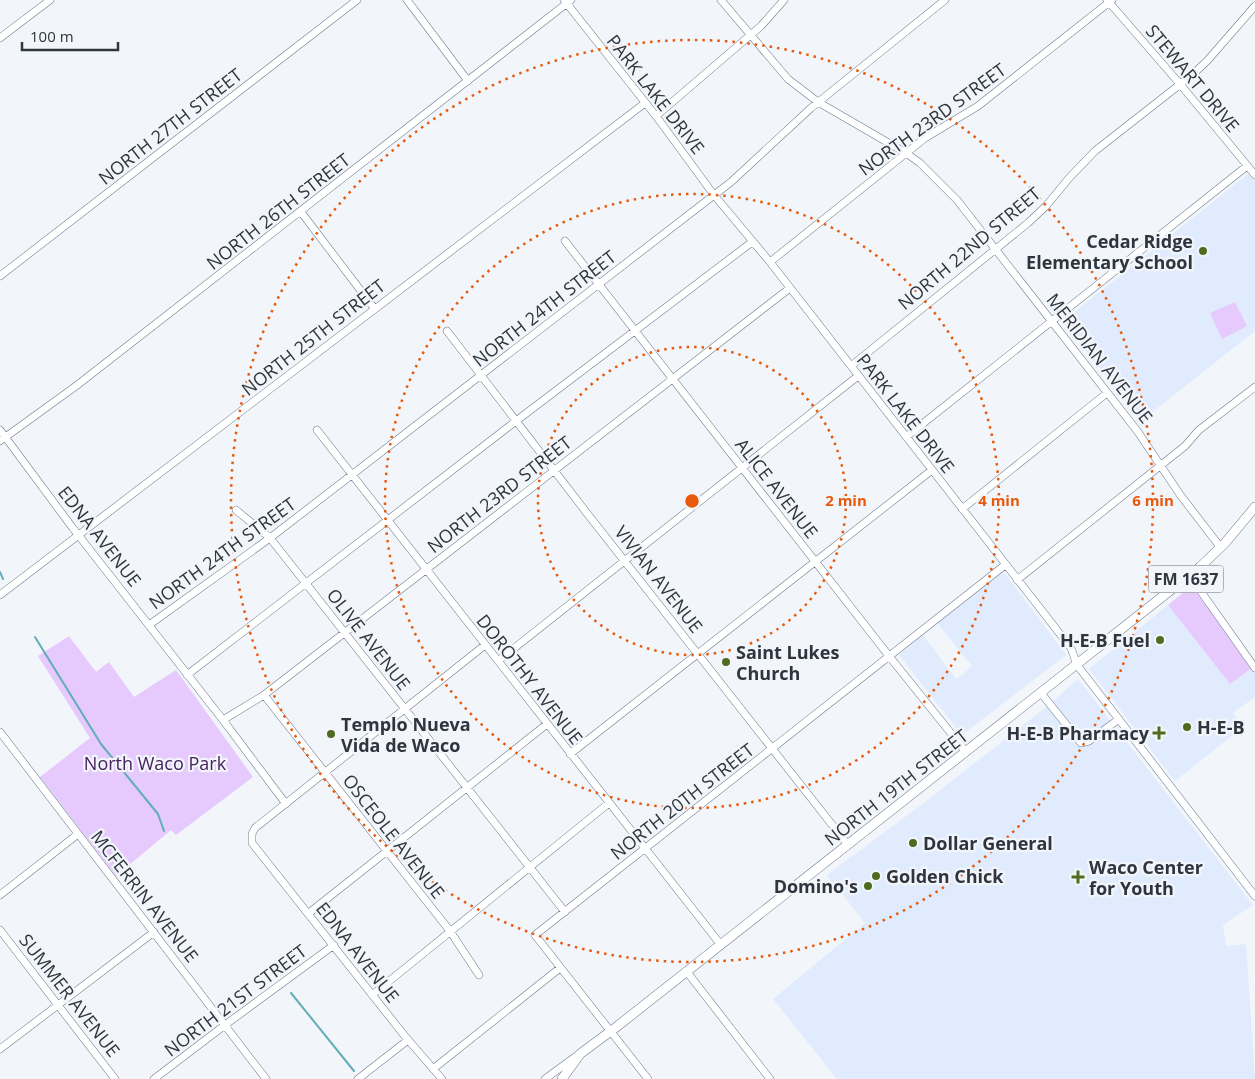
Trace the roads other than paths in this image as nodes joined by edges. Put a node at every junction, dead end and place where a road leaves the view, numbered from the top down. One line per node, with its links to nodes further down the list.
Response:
1 (50, 0): 11 (street)
2 (358, 0): 26 (street, NORTH 27TH STREET)
3 (407, 0): 12 (street)
4 (721, 0): 10 (street, MERIDIAN AVENUE)
5 (784, 0): 10 (street)
6 (945, 0): 14 (street, NORTH 24TH STREET)
7 (567, 1): 12 (street, NORTH 26TH STREET); 15 (street, PARK LAKE DRIVE)
8 (1109, 1): 13 (street, STEWART DRIVE); 17 (street, NORTH 23RD STREET)
9 (1255, 6): 13 (street, NORTH 22ND STREET)
10 (750, 34): 14 (street, MERIDIAN AVENUE); 16 (street)
11 (0, 38)
12 (468, 81): 21 (street, NORTH 26TH STREET)
13 (1180, 84): 18 (street, STEWART DRIVE); 24 (street, NORTH 22ND STREET)
14 (818, 102): 17 (street, MERIDIAN AVENUE); 20 (street, NORTH 24TH STREET)
15 (645, 103): 16 (street, PARK LAKE DRIVE); 29 (street, NORTH 25TH STREET)
16 (656, 116): 20 (street, PARK LAKE DRIVE)
17 (906, 153): 24 (street, MERIDIAN AVENUE); 25 (street, NORTH 23RD STREET)
18 (1246, 166): 19 (street, STEWART DRIVE); 30 (street)
19 (1255, 175)
20 (714, 194): 23 (street, PARK LAKE DRIVE); 27 (street, NORTH 24TH STREET)
21 (301, 212): 29 (street); 43 (street, NORTH 26TH STREET)
22 (565, 241): 27 (street, ALICE AVENUE)
23 (752, 242): 25 (street, PARK LAKE DRIVE); 31 (street)
24 (996, 248): 30 (street, MERIDIAN AVENUE); 33 (street, NORTH 22ND STREET)
25 (770, 262): 28 (street, PARK LAKE DRIVE)
26 (0, 276)
27 (599, 284): 31 (street, ALICE AVENUE); 34 (street, NORTH 24TH STREET)
28 (790, 288): 33 (street, PARK LAKE DRIVE); 36 (street, NORTH 23RD STREET)
29 (374, 308): 53 (street, NORTH 25TH STREET)
30 (1052, 320): 38 (street, MERIDIAN AVENUE); 42 (street)
31 (635, 330): 36 (street, ALICE AVENUE); 39 (street)
32 (447, 331): 34 (street, VIVIAN AVENUE)
33 (851, 366): 35 (street, PARK LAKE DRIVE)
34 (481, 375): 39 (street, VIVIAN AVENUE); 48 (street, NORTH 24TH STREET)
35 (858, 376): 42 (street, PARK LAKE DRIVE); 45 (street)
36 (673, 379): 45 (street, ALICE AVENUE); 47 (street, NORTH 23RD STREET)
37 (1255, 387): 44 (street)
38 (1107, 393): 44 (street, MERIDIAN AVENUE); 50 (street)
39 (516, 421): 47 (street, VIVIAN AVENUE); 52 (street)
40 (0, 430): 43 (street, EDNA AVENUE)
41 (317, 430): 48 (street, DOROTHY AVENUE)
42 (906, 437): 46 (street, PARK LAKE DRIVE)
43 (3, 439): 53 (street, EDNA AVENUE)
44 (1161, 465): 55 (street, MERIDIAN AVENUE); 61 (street)
45 (742, 468): 56 (street); 57 (street, ALICE AVENUE)
46 (932, 470): 50 (street, PARK LAKE DRIVE); 57 (street)
47 (554, 471): 56 (street, VIVIAN AVENUE); 59 (street, NORTH 23RD STREET)
48 (352, 474): 52 (street, DOROTHY AVENUE); 54 (street, NORTH 24TH STREET)
49 (1255, 507): 55 (main road, NORTH 19TH STREET / FM 1637)
50 (962, 509): 58 (street, PARK LAKE DRIVE)
51 (236, 510): 54 (street, OLIVE AVENUE)
52 (387, 520): 59 (street, DOROTHY AVENUE); 62 (street)
53 (79, 535): 63 (street, NORTH 25TH STREET); 64 (street, EDNA AVENUE)
54 (270, 538): 62 (street, OLIVE AVENUE); 64 (street, NORTH 24TH STREET)
55 (1221, 548): 60 (main road, NORTH 19TH STREET / FM 1637)
56 (624, 560): 67 (street, VIVIAN AVENUE); 69 (street)
57 (816, 562): 67 (street); 68 (street, ALICE AVENUE)
58 (1005, 565): 61 (street, PARK LAKE DRIVE); 68 (street, NORTH 20TH STREET)
59 (426, 570): 65 (street, NORTH 23RD STREET); 66 (street, DOROTHY AVENUE)
60 (1190, 576): 70 (main road, NORTH 19TH STREET / FM 1637); 71 (street)
61 (1018, 580): 70 (street, PARK LAKE DRIVE)
62 (306, 583): 65 (street, OLIVE AVENUE); 72 (street)
63 (0, 595)
64 (150, 625): 72 (street, EDNA AVENUE)
65 (344, 632): 74 (street, NORTH 23RD STREET); 75 (street, OLIVE AVENUE)
66 (485, 645): 69 (street, DOROTHY AVENUE); 75 (street)
67 (698, 654): 82 (street, VIVIAN AVENUE); 84 (street)
68 (889, 656): 82 (street, NORTH 20TH STREET); 83 (street, ALICE AVENUE)
69 (498, 662): 78 (street, DOROTHY AVENUE)
70 (1077, 664): 73 (main road, NORTH 19TH STREET / FM 1637); 76 (street, PARK LAKE DRIVE)
71 (1255, 668)
72 (187, 675): 77 (street, EDNA AVENUE)
73 (1041, 693): 76 (street); 83 (main road, NORTH 19TH STREET / FM 1637)
74 (264, 695): 77 (street, NORTH 23RD STREET); 85 (street, OSCEOLE AVENUE)
75 (405, 708): 85 (street); 86 (street, OLIVE AVENUE)
76 (1119, 719): 95 (street, PARK LAKE DRIVE)
77 (223, 720): 88 (street, EDNA AVENUE)
78 (547, 724): 84 (street, DOROTHY AVENUE); 86 (street)
79 (0, 732): 80 (street, MCFERRIN AVENUE)
80 (7, 741): 81 (street); 89 (street, MCFERRIN AVENUE)
81 (0, 746)
82 (772, 749): 90 (street, VIVIAN AVENUE); 91 (street, NORTH 20TH STREET)
83 (966, 752): 90 (main road, NORTH 19TH STREET / FM 1637)
84 (570, 754): 87 (street, DOROTHY AVENUE)
85 (325, 772): 88 (street); 92 (street, OSCEOLE AVENUE)
86 (468, 788): 92 (street); 93 (street, OLIVE AVENUE)
87 (609, 803): 91 (street, DOROTHY AVENUE); 93 (street)
88 (286, 804): 97 (street, EDNA AVENUE)
89 (78, 834): 94 (street); 100 (street, MCFERRIN AVENUE)
90 (848, 845): 102 (main road, NORTH 19TH STREET / FM 1637)
91 (645, 849): 96 (street, NORTH 20TH STREET); 102 (street, DOROTHY AVENUE)
92 (387, 852): 97 (street); 99 (street, OSCEOLE AVENUE)
93 (530, 867): 96 (street, OLIVE AVENUE); 99 (street)
94 (0, 895)
95 (1255, 896)
96 (565, 912): 103 (street, NORTH 20TH STREET)
97 (308, 913): 101 (street, EDNA AVENUE)
98 (0, 930): 107 (street, SUMMER AVENUE)
99 (450, 931): 105 (street, OSCEOLE AVENUE); 106 (street)
100 (154, 932): 107 (street); 108 (street, MCFERRIN AVENUE)
101 (334, 945): 106 (street, EDNA AVENUE); 108 (street, NORTH 21ST STREET)
102 (721, 945): 104 (main road, NORTH 19TH STREET / FM 1637)
103 (560, 968): 109 (street); 113 (street)
104 (687, 972): 109 (main road, NORTH 19TH STREET / FM 1637); 122 (street)
105 (479, 975)
106 (372, 995): 110 (street, EDNA AVENUE)
107 (57, 1005): 111 (street); 114 (street, SUMMER AVENUE)
108 (225, 1024): 115 (street, NORTH 21ST STREET); 116 (street, MCFERRIN AVENUE)
109 (610, 1032): 112 (main road, NORTH 19TH STREET / FM 1637); 121 (street)
110 (408, 1040): 113 (street, EDNA AVENUE); 117 (street)
111 (0, 1049)
112 (580, 1054): 119 (street, NORTH 19TH STREET); 120 (main road, FM 1637)
113 (433, 1069): 118 (street, EDNA AVENUE)
114 (115, 1079)
115 (154, 1079)
116 (266, 1079)
117 (358, 1079)
118 (442, 1079)
119 (545, 1079)
120 (562, 1079)
121 (648, 1079)
122 (770, 1079)

